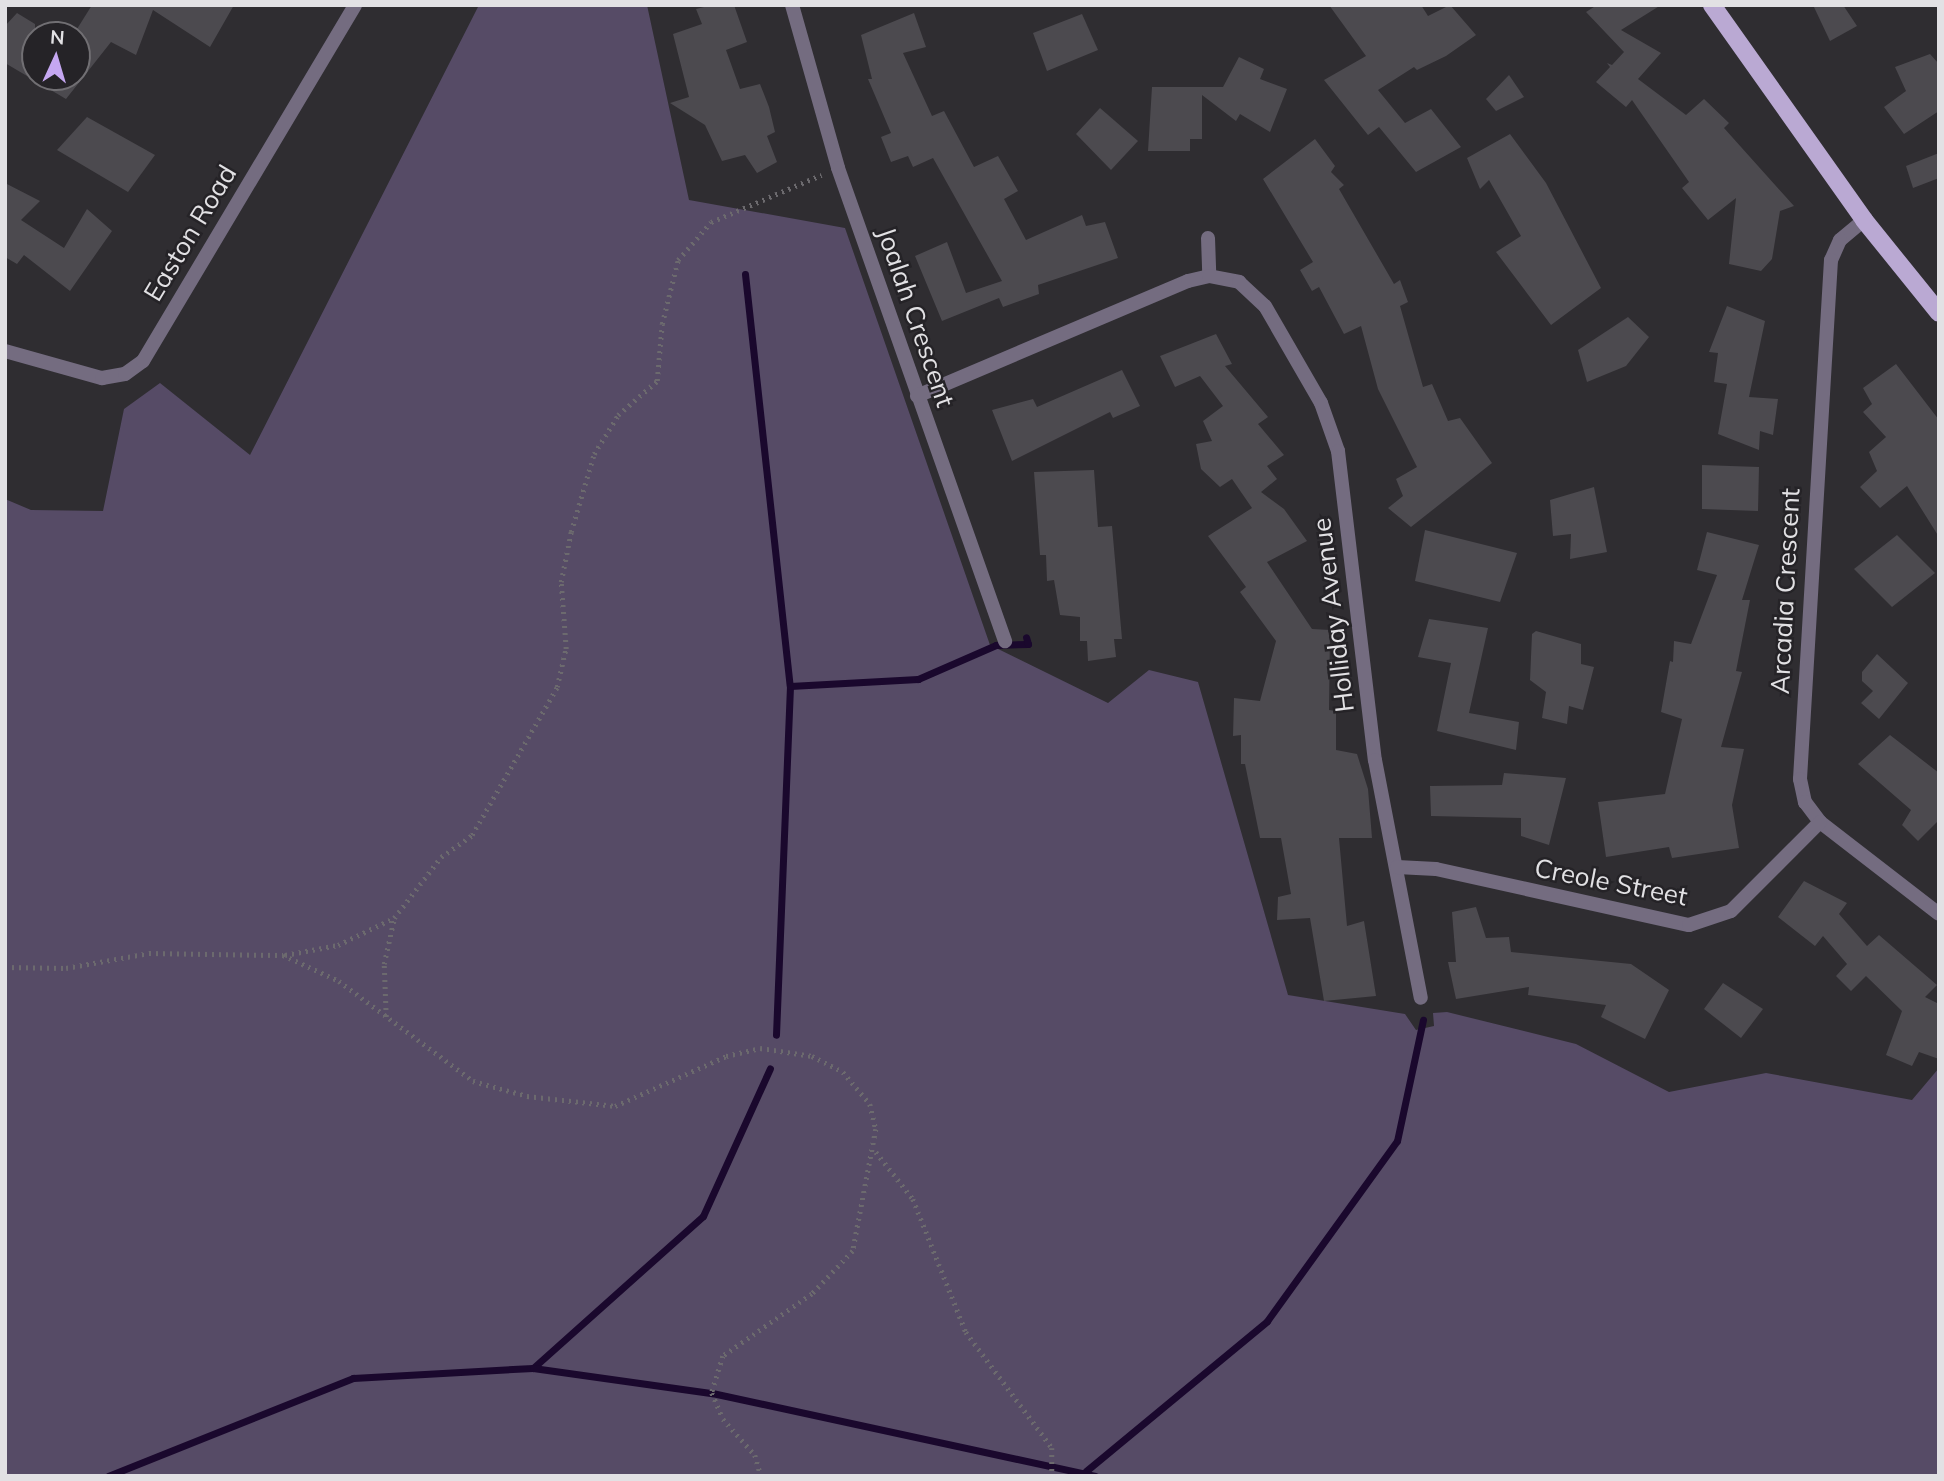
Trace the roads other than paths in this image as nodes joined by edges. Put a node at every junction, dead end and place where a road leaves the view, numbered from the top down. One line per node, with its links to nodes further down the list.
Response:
1 (355, 5): 8 (street, Easton Road)
2 (792, 5): 9 (street, Joalah Crescent)
3 (1712, 5): 4 (main road)
4 (1864, 220): 7 (main road); 11 (street, Arcadia Crescent)
5 (1208, 238): 6 (street)
6 (1209, 276): 9 (street); 12 (street, Holliday Avenue)
7 (1939, 313)
8 (5, 351)
9 (917, 396): 10 (street, Joalah Crescent)
10 (1005, 641)
11 (1820, 822): 12 (street, Creole Street); 13 (street, Arcadia Crescent)
12 (1397, 867): 14 (street, Holliday Avenue)
13 (1939, 914)
14 (1421, 998)

